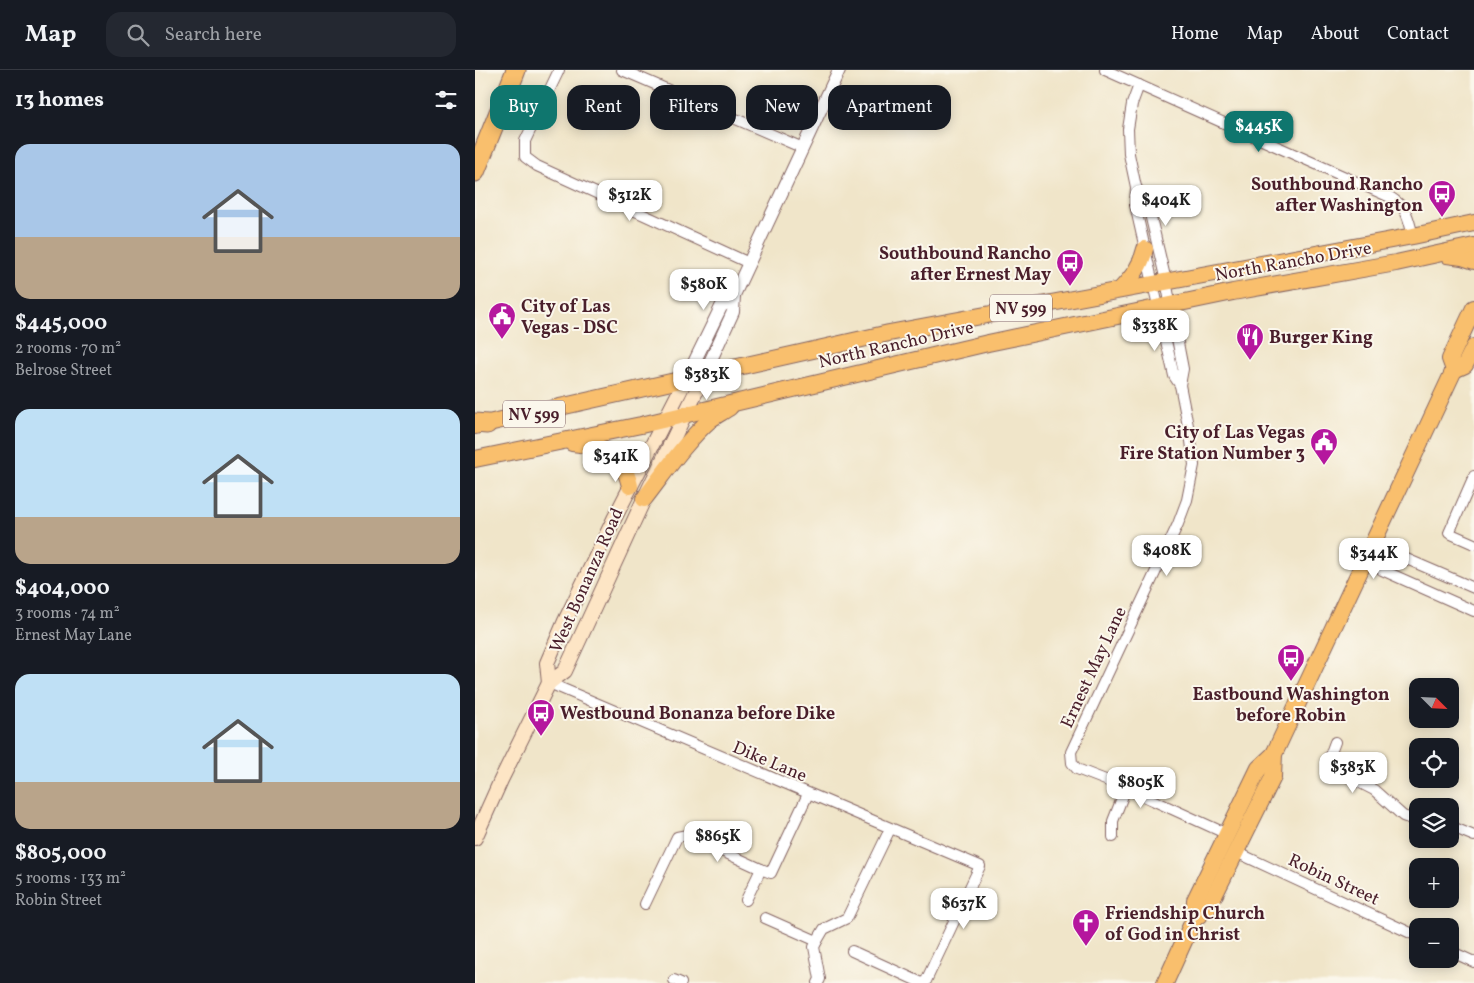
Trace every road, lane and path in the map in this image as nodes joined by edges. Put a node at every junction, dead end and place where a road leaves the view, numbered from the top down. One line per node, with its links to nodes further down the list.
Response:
1 (516, 70): 8 (highway)
2 (559, 70): 16 (street)
3 (622, 70): 7 (street)
4 (839, 70): 7 (street, West Bonanza Road)
5 (1105, 70): 6 (street)
6 (1139, 85): 9 (street, Ernest May Lane); 11 (street)
7 (803, 148): 16 (street, West Bonanza Road)
8 (475, 172)
9 (1135, 187): 13 (street, Ernest May Lane); 17 (street, Ernest May Lane)
10 (1474, 223): 11 (main road, North Rancho Drive / NV 599)
11 (1413, 236): 17 (main road, North Rancho Drive / NV 599)
12 (1474, 246): 14 (main road, North Rancho Drive / NV 599)
13 (1145, 249): 17 (street, Ernest May Lane); 18 (main road)
14 (1438, 254): 15 (main road); 20 (main road, North Rancho Drive / NV 599)
15 (1474, 261)
16 (749, 263): 19 (street, West Bonanza Road)
17 (1159, 282): 18 (main road, North Rancho Drive / NV 599); 20 (street, Ernest May Lane)
18 (1121, 289): 24 (main road, North Rancho Drive / NV 599)
19 (734, 295): 24 (street, West Bonanza Road); 25 (street, West Bonanza Road)
20 (1164, 306): 26 (main road, North Rancho Drive / NV 599); 45 (street, Ernest May Lane)
21 (1474, 308): 23 (main road)
22 (1474, 347): 23 (main road)
23 (1454, 370): 36 (main road)
24 (705, 375): 25 (main road, North Rancho Drive / NV 599); 27 (main road, West Bonanza Road)
25 (686, 379): 28 (main road, West Bonanza Road); 29 (main road, North Rancho Drive / NV 599)
26 (739, 400): 27 (main road, North Rancho Drive / NV 599); 34 (main road)
27 (685, 414): 28 (main road, North Rancho Drive / NV 599); 34 (main road, West Bonanza Road)
28 (665, 419): 30 (main road, North Rancho Drive / NV 599); 33 (main road, West Bonanza Road)
29 (479, 425)
30 (557, 442): 31 (main road, North Rancho Drive / NV 599); 33 (main road)
31 (475, 459)
32 (1474, 476): 35 (street)
33 (631, 486): 38 (main road, West Bonanza Road)
34 (644, 499): 39 (main road, West Bonanza Road)
35 (1474, 544)
36 (1367, 554): 37 (street); 40 (street); 43 (main road)
37 (1474, 588)
38 (577, 595): 39 (main road); 41 (main road, West Bonanza Road)
39 (596, 604): 41 (main road, West Bonanza Road)
40 (1474, 612)
41 (549, 683): 46 (street, Dike Lane); 53 (main road, West Bonanza Road)
42 (1335, 742): 47 (street)
43 (1274, 754): 44 (main road); 54 (main road)
44 (1259, 768): 50 (main road); 54 (main road)
45 (1126, 788): 50 (street); 51 (street)
46 (807, 794): 48 (street, Dike Lane); 55 (street)
47 (1409, 818)
48 (890, 830): 62 (street); 67 (street, Dike Lane)
49 (1459, 830): 52 (street)
50 (1227, 834): 58 (main road); 60 (main road)
51 (1113, 836)
52 (1474, 836)
53 (475, 838)
54 (1236, 852): 58 (main road); 61 (street, Robin Street)
55 (761, 869): 56 (street); 57 (street)
56 (746, 900)
57 (645, 904)
58 (1208, 908): 60 (main road)
59 (765, 918): 62 (street)
60 (1194, 919): 68 (main road)
61 (1409, 932)
62 (817, 941): 66 (street)
63 (852, 951): 67 (street)
64 (1459, 955): 65 (street)
65 (1474, 962)
66 (818, 983)
67 (924, 983)
68 (1165, 983)

